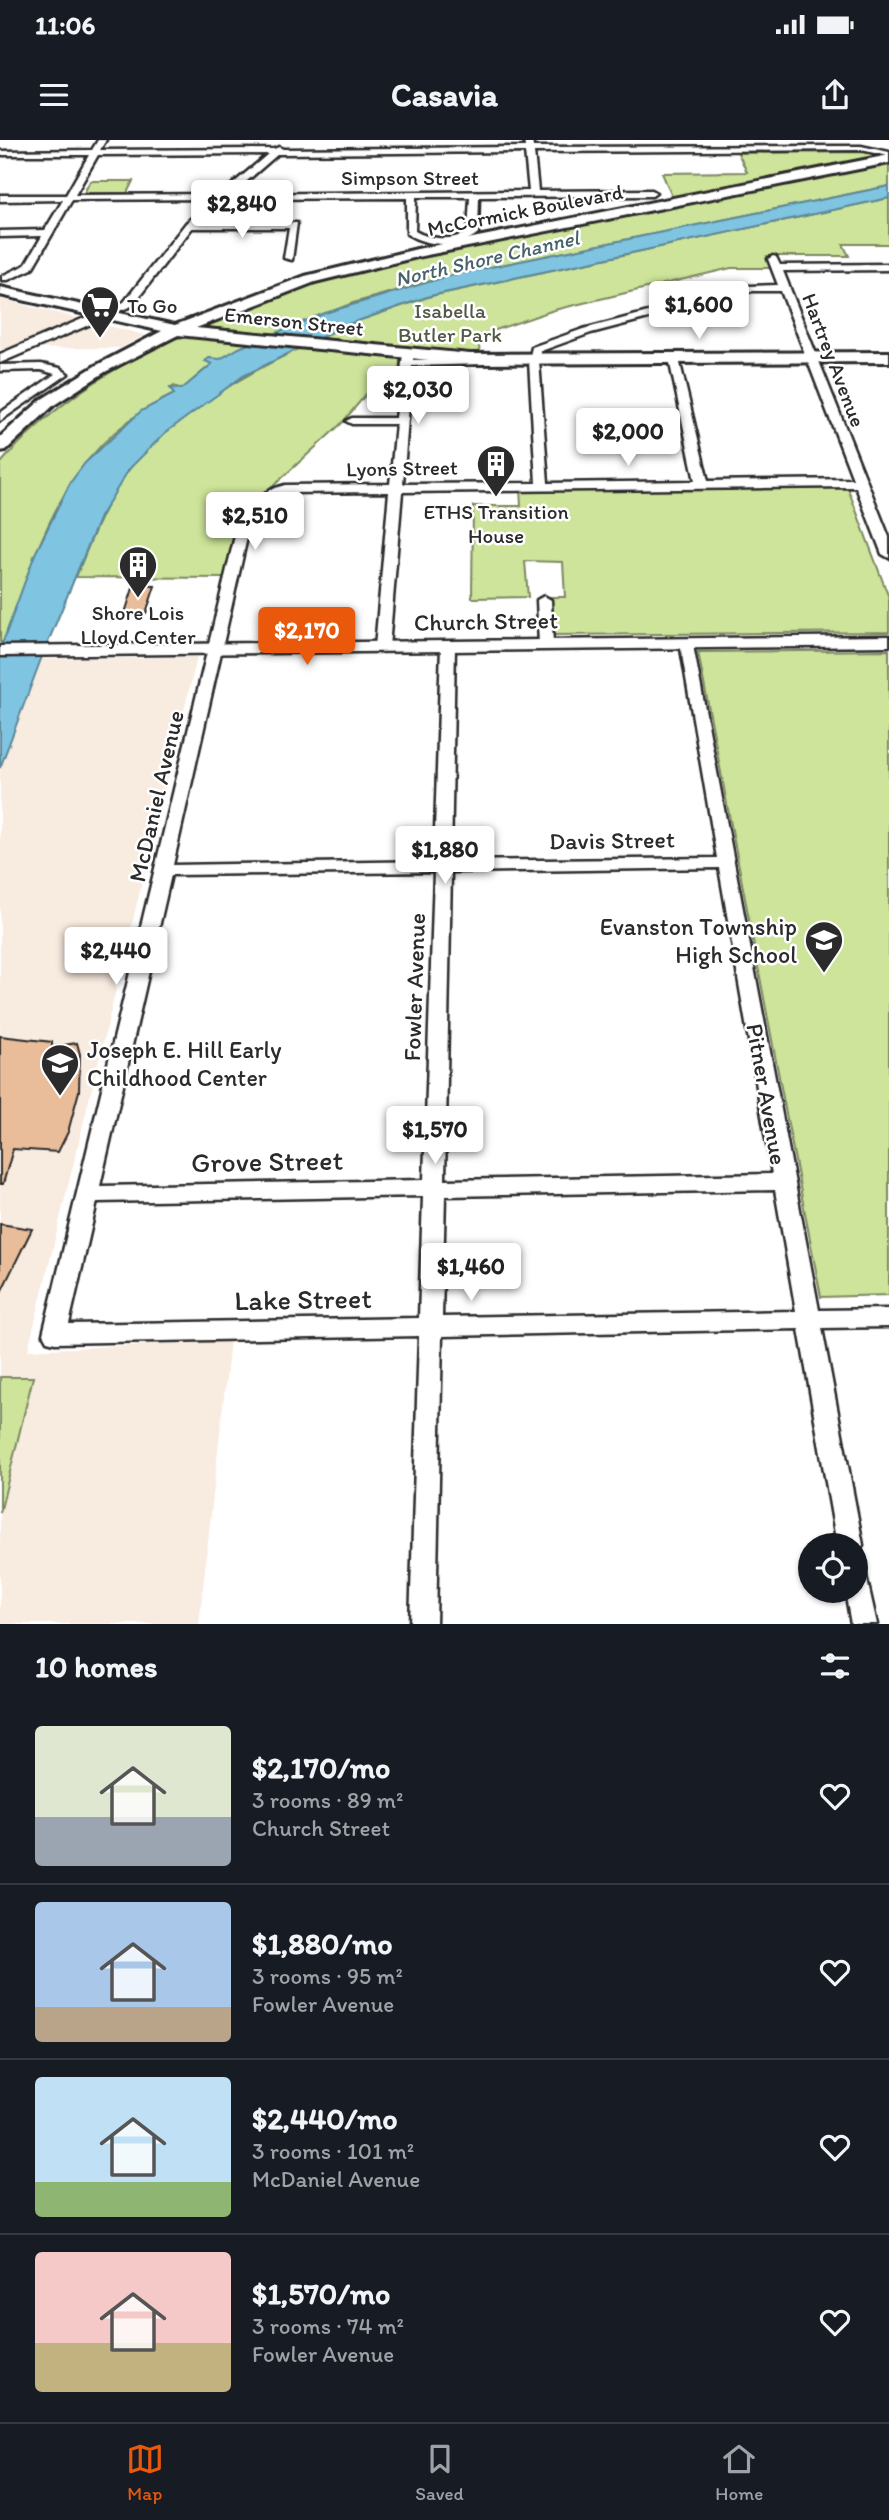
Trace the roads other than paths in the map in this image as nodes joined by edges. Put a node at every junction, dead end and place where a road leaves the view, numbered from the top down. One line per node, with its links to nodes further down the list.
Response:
1 (102, 140): 8 (street)
2 (290, 140): 6 (street)
3 (728, 144): 4 (street); 5 (street)
4 (859, 144): 9 (street)
5 (529, 145): 6 (street); 12 (street)
6 (276, 152): 8 (street); 14 (street)
7 (0, 153): 8 (street)
8 (95, 153): 15 (street)
9 (889, 156): 26 (main road, McCormick Boulevard)
10 (652, 193): 12 (street, Simpson Street)
11 (475, 194): 12 (street, Simpson Street); 13 (street, Simpson Street); 13 (street)
12 (534, 194)
13 (412, 195): 14 (street, Simpson Street)
14 (224, 196): 15 (street, Simpson Street); 17 (street)
15 (71, 197): 16 (street, Simpson Street); 18 (street)
16 (0, 198)
17 (189, 225): 20 (street); 24 (street)
18 (48, 233): 19 (street); 22 (street)
19 (0, 234)
20 (289, 258)
21 (889, 267): 23 (street, Hartrey Avenue)
22 (3, 285): 24 (main road, Emerson Street)
23 (785, 288): 30 (street, Hartrey Avenue); 33 (street)
24 (101, 315): 25 (main road, Emerson Street); 31 (street)
25 (141, 324): 26 (main road, Emerson Street); 27 (main road)
26 (176, 330): 27 (main road, McCormick Boulevard); 29 (main road, Emerson Street)
27 (143, 348): 38 (main road, McCormick Boulevard)
28 (889, 357): 30 (main road, Emerson Street)
29 (407, 358): 33 (main road, Emerson Street); 37 (street)
30 (812, 358): 32 (main road, Emerson Street); 39 (street, Hartrey Avenue)
31 (0, 359)
32 (674, 359): 33 (main road, Emerson Street); 40 (street)
33 (534, 361): 41 (street)
34 (0, 368): 35 (street)
35 (0, 418)
36 (352, 421): 37 (street)
37 (402, 421): 42 (street)
38 (0, 446)
39 (860, 483): 40 (street, Lyons Street); 44 (street, Hartrey Avenue)
40 (702, 484): 41 (street, Lyons Street)
41 (542, 486): 42 (street, Lyons Street)
42 (396, 487): 43 (street, Lyons Street); 49 (street)
43 (280, 490): 51 (street, McDaniel Avenue)
44 (889, 554)
45 (544, 600): 48 (street)
46 (889, 641): 47 (street, Church Street)
47 (687, 643): 48 (street, Church Street); 53 (street, Pitner Avenue)
48 (547, 645): 50 (street, Church Street)
49 (382, 646): 50 (street, Church Street); 51 (street, Church Street)
50 (448, 646): 54 (street, Fowler Avenue)
51 (216, 649): 52 (street, Church Street); 55 (street, McDaniel Avenue)
52 (0, 651)
53 (725, 863): 54 (street, Davis Street); 56 (street, Pitner Avenue)
54 (444, 867): 55 (street, Davis Street); 57 (street, Fowler Avenue)
55 (164, 870): 58 (street, McDaniel Avenue)
56 (783, 1182): 57 (street, Grove Street); 60 (street, Pitner Avenue)
57 (434, 1187): 58 (street, Grove Street); 61 (street, Fowler Avenue)
58 (87, 1195): 62 (street, McDaniel Avenue)
59 (889, 1318): 60 (street, Lake Street)
60 (809, 1320): 61 (street, Lake Street); 63 (street, Pitner Avenue)
61 (432, 1326): 62 (street, Lake Street); 65 (street, Fowler Avenue)
62 (55, 1334)
63 (848, 1533)
64 (860, 1603): 66 (street)
65 (423, 1624)
66 (864, 1624)

